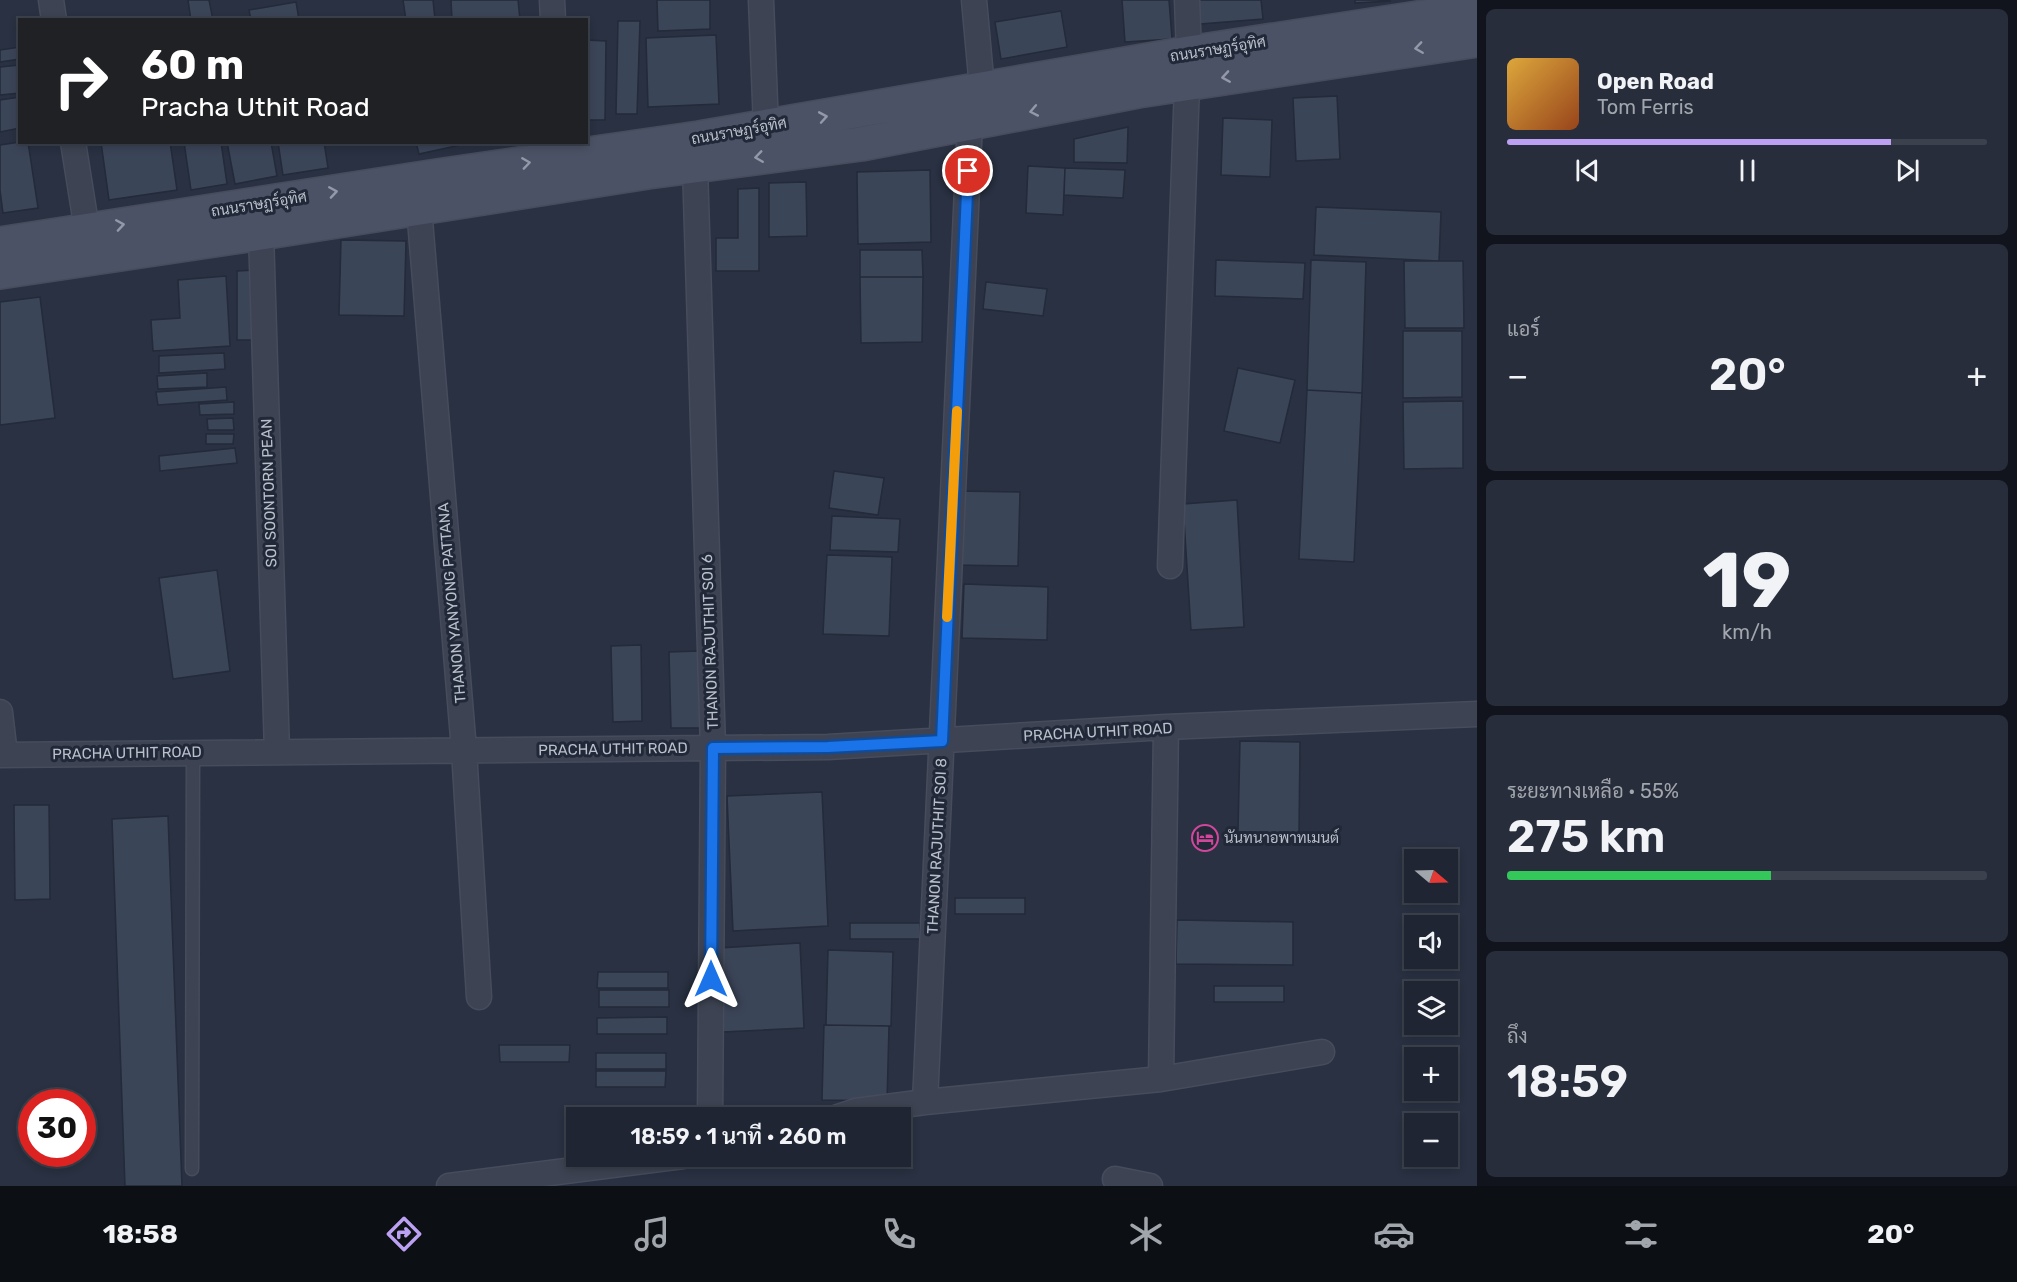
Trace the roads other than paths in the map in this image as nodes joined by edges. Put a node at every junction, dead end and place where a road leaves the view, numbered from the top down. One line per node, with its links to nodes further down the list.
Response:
1 (51, 0): 7 (street)
2 (552, 0): 8 (street)
3 (761, 0): 13 (street)
4 (974, 0): 11 (street)
5 (1187, 0): 10 (street)
6 (1477, 9): 10 (street, ถนนราษฏร์อุทิศ)
7 (54, 18)
8 (553, 18)
9 (1477, 40): 10 (street, one-way to 10)
10 (1188, 68): 11 (street, ถนนราษฏร์อุทิศ); 12 (street, one-way to 12); 22 (street)
11 (982, 88): 13 (street, ถนนราษฏร์อุทิศ, one-way to 11)
12 (970, 123): 16 (street, one-way to 16); 26 (street, THANON RAJUTHIT SOI 8)
13 (766, 127): 15 (street, ถนนราษฏร์อุทิศ)
14 (73, 144): 18 (street)
15 (558, 150): 17 (street, ถนนราษฏร์อุทิศ, one-way to 15)
16 (695, 166): 17 (street); 27 (street, THANON RAJUTHIT SOI 6)
17 (418, 194): 18 (street, ถนนราษฏร์อุทิศ, one-way to 17); 19 (street); 28 (street, THANON YANYONG PATTANA)
18 (87, 230): 20 (street, ถนนราษฏร์อุทิศ)
19 (261, 233): 21 (street); 29 (street, SOI SOONTORN PEAN)
20 (0, 244)
21 (0, 272)
22 (1170, 566)
23 (0, 712): 31 (street)
24 (1477, 714): 25 (street, PRACHA UTHIT ROAD)
25 (1166, 727): 26 (street, PRACHA UTHIT ROAD); 34 (street)
26 (942, 741): 27 (street, PRACHA UTHIT ROAD); 35 (street, THANON RAJUTHIT SOI 8)
27 (713, 748): 28 (street, PRACHA UTHIT ROAD); 36 (street, THANON RAJUTHIT SOI 6)
28 (464, 750): 29 (street, PRACHA UTHIT ROAD); 32 (street, THANON YANYONG PATTANA)
29 (277, 752): 30 (street, PRACHA UTHIT ROAD)
30 (193, 753): 31 (street, PRACHA UTHIT ROAD); 39 (lane)
31 (2, 755)
32 (479, 997)
33 (1322, 1052): 34 (street)
34 (1161, 1079): 35 (street)
35 (925, 1102): 37 (street)
36 (710, 1107)
37 (890, 1107)
38 (597, 1167): 41 (street)
39 (192, 1169)
40 (1115, 1179): 42 (street)
41 (448, 1186)
42 (1150, 1186)

